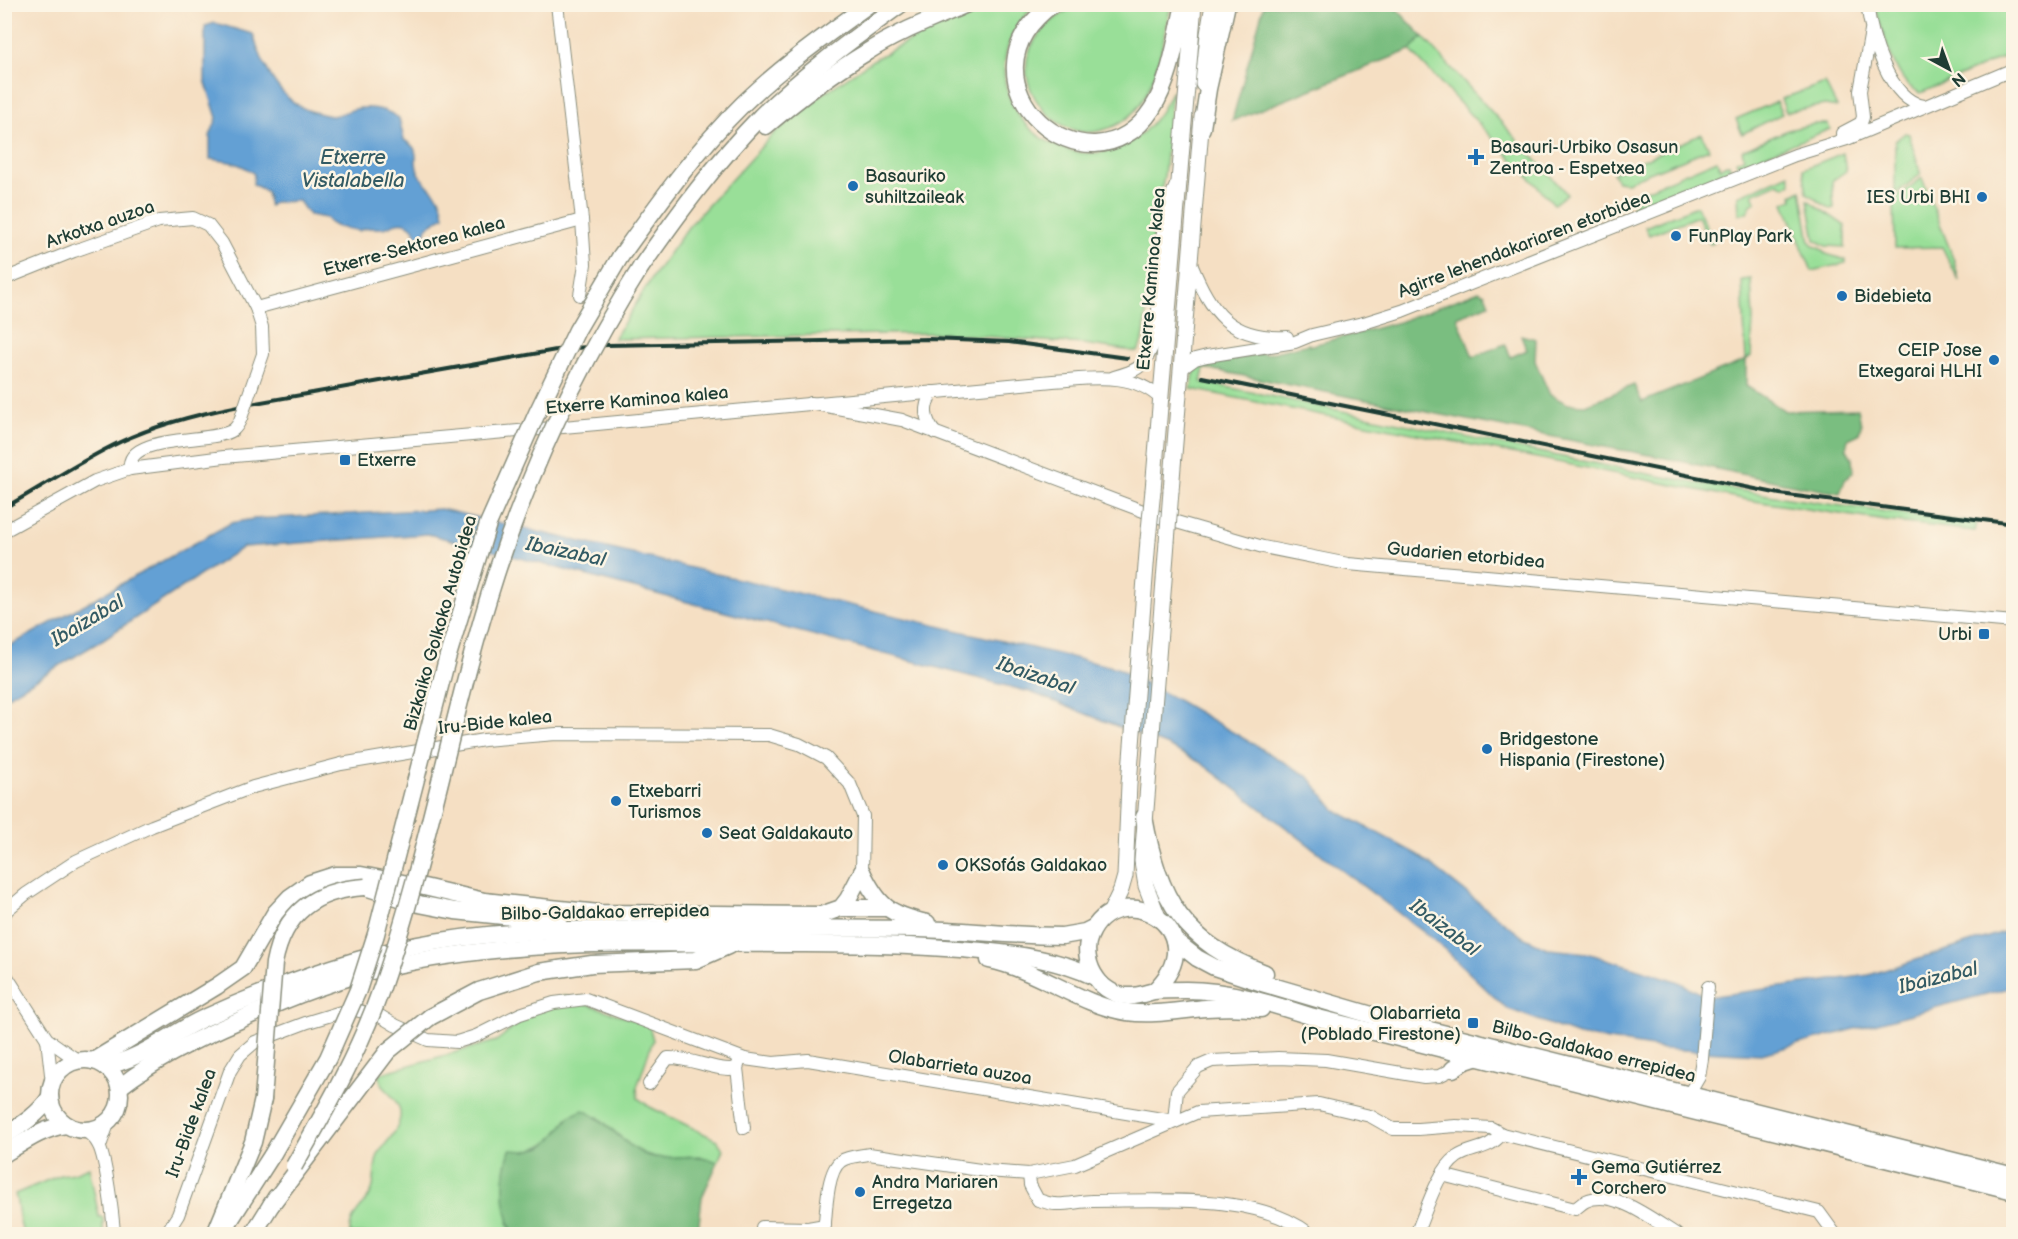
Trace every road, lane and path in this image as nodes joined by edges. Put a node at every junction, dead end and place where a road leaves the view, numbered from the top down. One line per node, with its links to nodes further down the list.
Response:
1 (557, 4): 24 (street)
2 (850, 4): 16 (highway)
3 (869, 4): 16 (highway, Bizkaiko Golkoko Autobidea)
4 (901, 4): 23 (highway)
5 (967, 4): 23 (highway)
6 (1053, 4): 7 (highway)
7 (1184, 4)
8 (1194, 4): 15 (main road)
9 (1200, 4): 15 (main road)
10 (1213, 4): 20 (main road)
11 (1227, 4): 20 (highway)
12 (1867, 4): 13 (street)
13 (1870, 31): 17 (street); 18 (street)
14 (2013, 69): 17 (street, Agirre lehendakariaren etorbidea)
15 (1189, 72): 22 (main road, Etxerre Kaminoa kalea)
16 (744, 103): 89 (highway, Bizkaiko Golkoko Autobidea, bridge)
17 (1924, 106): 19 (street, Agirre lehendakariaren etorbidea)
18 (1863, 117): 19 (street); 21 (street)
19 (1880, 125): 21 (street, Agirre lehendakariaren etorbidea)
20 (1202, 128): 25 (main road)
21 (1795, 155): 29 (street, Agirre lehendakariaren etorbidea)
22 (1179, 179): 31 (street); 34 (main road, Etxerre Kaminoa kalea)
23 (677, 216): 83 (highway, bridge)
24 (582, 220): 27 (street); 28 (street, Etxerre-Sektorea kalea)
25 (1191, 264): 29 (street, Agirre lehendakariaren etorbidea); 30 (main road)
26 (4, 279): 28 (street, Arkotxa auzoa)
27 (580, 295)
28 (256, 308): 38 (street, bridge)
29 (1312, 335): 30 (street, Agirre lehendakariaren etorbidea)
30 (1181, 369): 41 (main road, bridge)
31 (1112, 378): 32 (street, Etxerre Kaminoa kalea); 34 (street)
32 (932, 392): 33 (street, Etxerre Kaminoa kalea); 37 (street)
33 (895, 395): 35 (street, Etxerre Kaminoa kalea); 36 (street)
34 (1161, 399): 45 (main road, Etxerre Kaminoa kalea, bridge)
35 (810, 403): 36 (street, Gudarien etorbidea); 38 (street, Etxerre Kaminoa kalea)
36 (902, 420): 37 (street, Gudarien etorbidea)
37 (935, 432): 40 (street, Gudarien etorbidea)
38 (130, 469): 39 (street)
39 (4, 531)
40 (2013, 622)
41 (1144, 817): 47 (main road); 58 (highway)
42 (862, 872): 43 (highway); 44 (highway); 46 (street, Iru-Bide kalea)
43 (841, 908): 44 (highway); 63 (highway)
44 (886, 908): 50 (highway)
45 (1110, 913): 47 (highway); 48 (highway, Bilbo-Galdakao errepidea)
46 (4, 915)
47 (1158, 917): 51 (highway, Bilbo-Galdakao errepidea)
48 (1093, 928): 50 (highway, Bilbo-Galdakao errepidea); 55 (highway)
49 (635, 929): 50 (highway, Bilbo-Galdakao errepidea); 63 (highway, Bilbo-Galdakao errepidea); 88 (highway, bridge)
50 (960, 930)
51 (1174, 940): 57 (highway); 58 (highway, Bilbo-Galdakao errepidea)
52 (730, 944): 53 (highway, Bilbo-Galdakao errepidea); 67 (highway, Bilbo-Galdakao errepidea); 83 (highway, bridge)
53 (941, 946): 55 (highway, Bilbo-Galdakao errepidea); 59 (highway, Bilbo-Galdakao errepidea)
54 (4, 972): 60 (street)
55 (1095, 977): 57 (highway, Bilbo-Galdakao errepidea)
56 (1708, 987): 69 (street)
57 (1154, 991): 59 (highway, Bilbo-Galdakao errepidea)
58 (1337, 1005): 69 (highway, Bilbo-Galdakao errepidea)
59 (1310, 1016): 61 (highway, Bilbo-Galdakao errepidea)
60 (48, 1040): 63 (street); 68 (street)
61 (1443, 1048): 62 (highway, Bilbo-Galdakao errepidea); 65 (highway)
62 (1479, 1057): 65 (highway); 82 (highway, Bilbo-Galdakao errepidea)
63 (92, 1062): 67 (highway); 68 (highway)
64 (738, 1063): 66 (street); 71 (street, Olabarrieta auzoa); 73 (street); 87 (street, Iru-Bide kalea)
65 (1453, 1069): 71 (street)
66 (649, 1084)
67 (121, 1086): 70 (highway)
68 (51, 1090): 72 (highway); 76 (highway)
69 (1689, 1095): 79 (highway, Bilbo-Galdakao errepidea)
70 (110, 1121): 74 (highway); 77 (street)
71 (1174, 1121): 75 (street, Olabarrieta auzoa); 80 (street, Olabarrieta auzoa)
72 (66, 1125): 74 (highway); 78 (highway)
73 (744, 1128)
74 (84, 1130): 77 (street)
75 (1502, 1134): 81 (street); 94 (street, Olabarrieta auzoa)
76 (4, 1136)
77 (100, 1146): 86 (street)
78 (4, 1154)
79 (2010, 1172)
80 (1029, 1174): 85 (street, Olabarrieta auzoa); 91 (street)
81 (1442, 1175): 92 (street); 93 (street)
82 (2013, 1191)
83 (271, 1205): 90 (highway)
84 (762, 1227): 85 (street, Olabarrieta auzoa)
85 (824, 1230)
86 (114, 1234)
87 (166, 1234)
88 (214, 1234)
89 (221, 1234)
90 (253, 1234)
91 (1310, 1234)
92 (1416, 1234)
93 (1676, 1234)
94 (1834, 1234)

